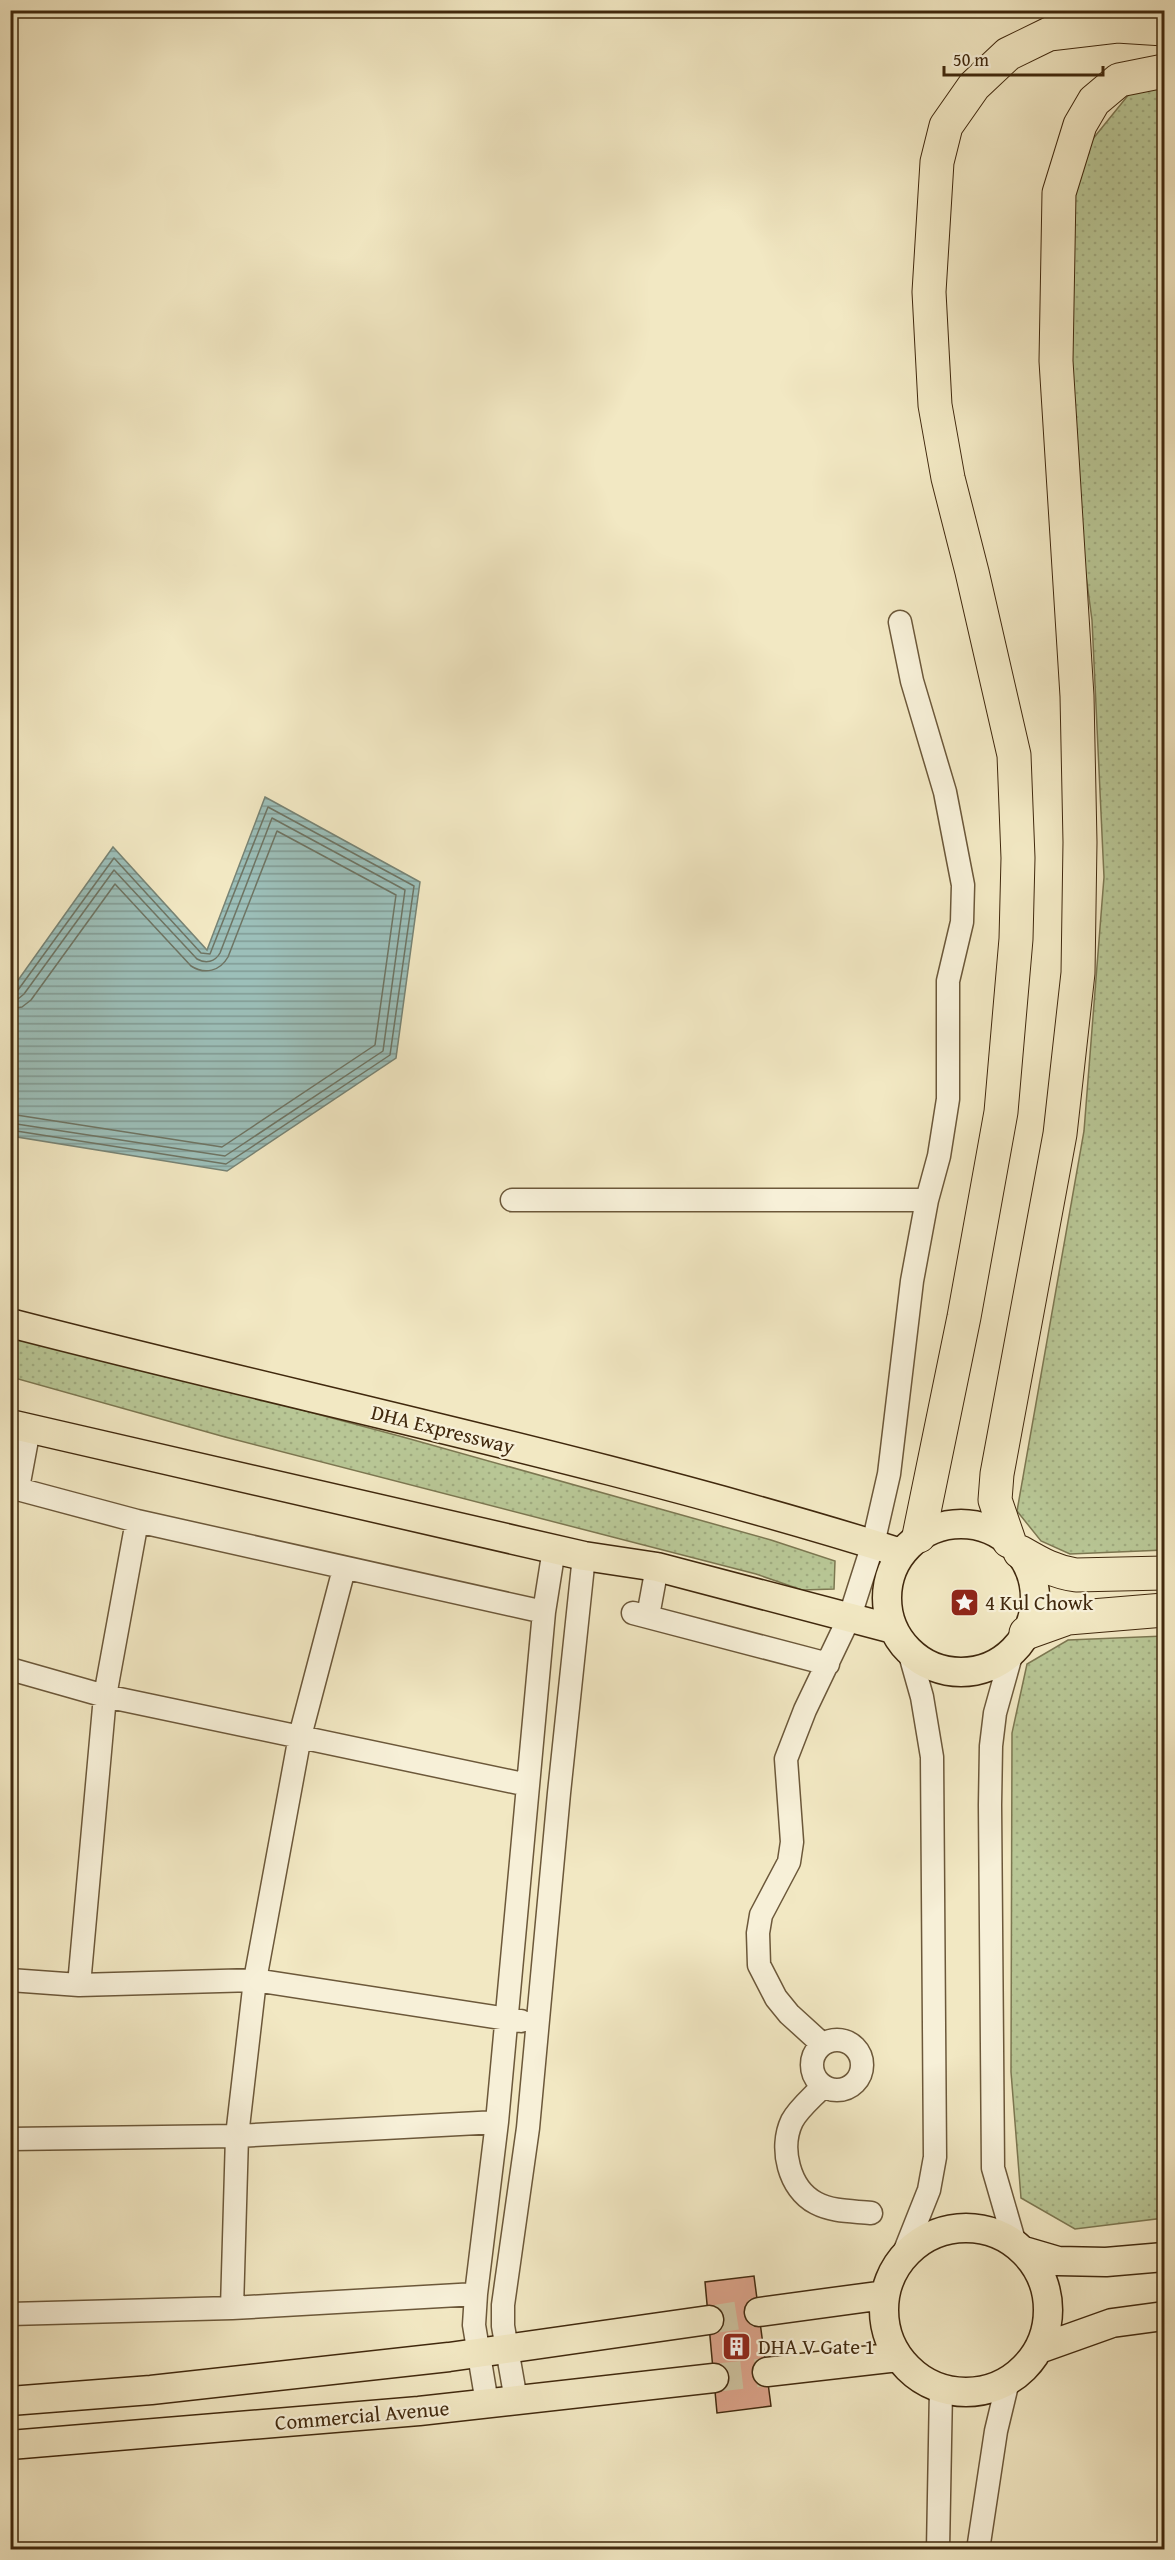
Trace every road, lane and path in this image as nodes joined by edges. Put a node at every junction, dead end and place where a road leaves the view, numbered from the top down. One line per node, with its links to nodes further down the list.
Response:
1 (1164, 29): 11 (highway)
2 (1164, 71): 12 (highway)
3 (900, 622): 5 (street)
4 (512, 1200): 5 (street)
5 (927, 1200): 10 (street)
6 (10, 1323): 10 (main road, DHA Expressway)
7 (20, 1427): 8 (street); 13 (main road)
8 (14, 1487): 9 (street)
9 (137, 1521): 16 (street); 25 (street)
10 (873, 1544): 11 (main road, DHA Expressway); 20 (street)
11 (910, 1544): 12 (main road); 21 (main road)
12 (1015, 1547): 17 (highway); 22 (main road)
13 (554, 1549): 14 (main road); 19 (street)
14 (584, 1556): 15 (main road); 32 (street)
15 (657, 1566): 20 (main road); 23 (street)
16 (344, 1569): 19 (street); 26 (street)
17 (1164, 1573)
18 (1164, 1610): 22 (highway)
19 (544, 1612): 27 (street)
20 (850, 1617): 21 (main road); 23 (street)
21 (901, 1640): 22 (main road); 41 (street)
22 (1019, 1642): 39 (street)
23 (828, 1664): 33 (street)
24 (10, 1669): 25 (street)
25 (105, 1696): 26 (street); 30 (street)
26 (300, 1736): 27 (street); 29 (street)
27 (528, 1785): 31 (street)
28 (10, 1980): 30 (street)
29 (255, 1980): 30 (street); 31 (street); 37 (street)
30 (79, 1985)
31 (507, 2019): 32 (street); 35 (street)
32 (537, 2024): 49 (street)
33 (822, 2044): 34 (street); 34 (street)
34 (823, 2086): 38 (street)
35 (498, 2122): 37 (street); 42 (street)
36 (12, 2134): 37 (street)
37 (237, 2136): 44 (street)
38 (871, 2213)
39 (1020, 2248): 40 (main road); 41 (main road); 50 (main road)
40 (1164, 2257)
41 (902, 2258): 43 (main road)
42 (476, 2294): 44 (street); 51 (street)
43 (885, 2295): 45 (main road); 52 (main road)
44 (232, 2308): 46 (street)
45 (759, 2312)
46 (10, 2314)
47 (1164, 2316): 50 (main road)
48 (709, 2320): 49 (main road)
49 (507, 2349): 51 (main road); 57 (street)
50 (1039, 2349): 55 (main road)
51 (478, 2353): 58 (street); 59 (main road)
52 (898, 2357): 53 (main road); 56 (main road)
53 (767, 2372)
54 (714, 2378): 57 (main road, Commercial Avenue)
55 (1008, 2381): 56 (main road); 62 (street)
56 (941, 2389): 61 (street)
57 (515, 2395): 58 (main road, Commercial Avenue)
58 (486, 2398): 60 (main road, Commercial Avenue)
59 (10, 2401)
60 (10, 2445)
61 (938, 2550)
62 (978, 2550)

